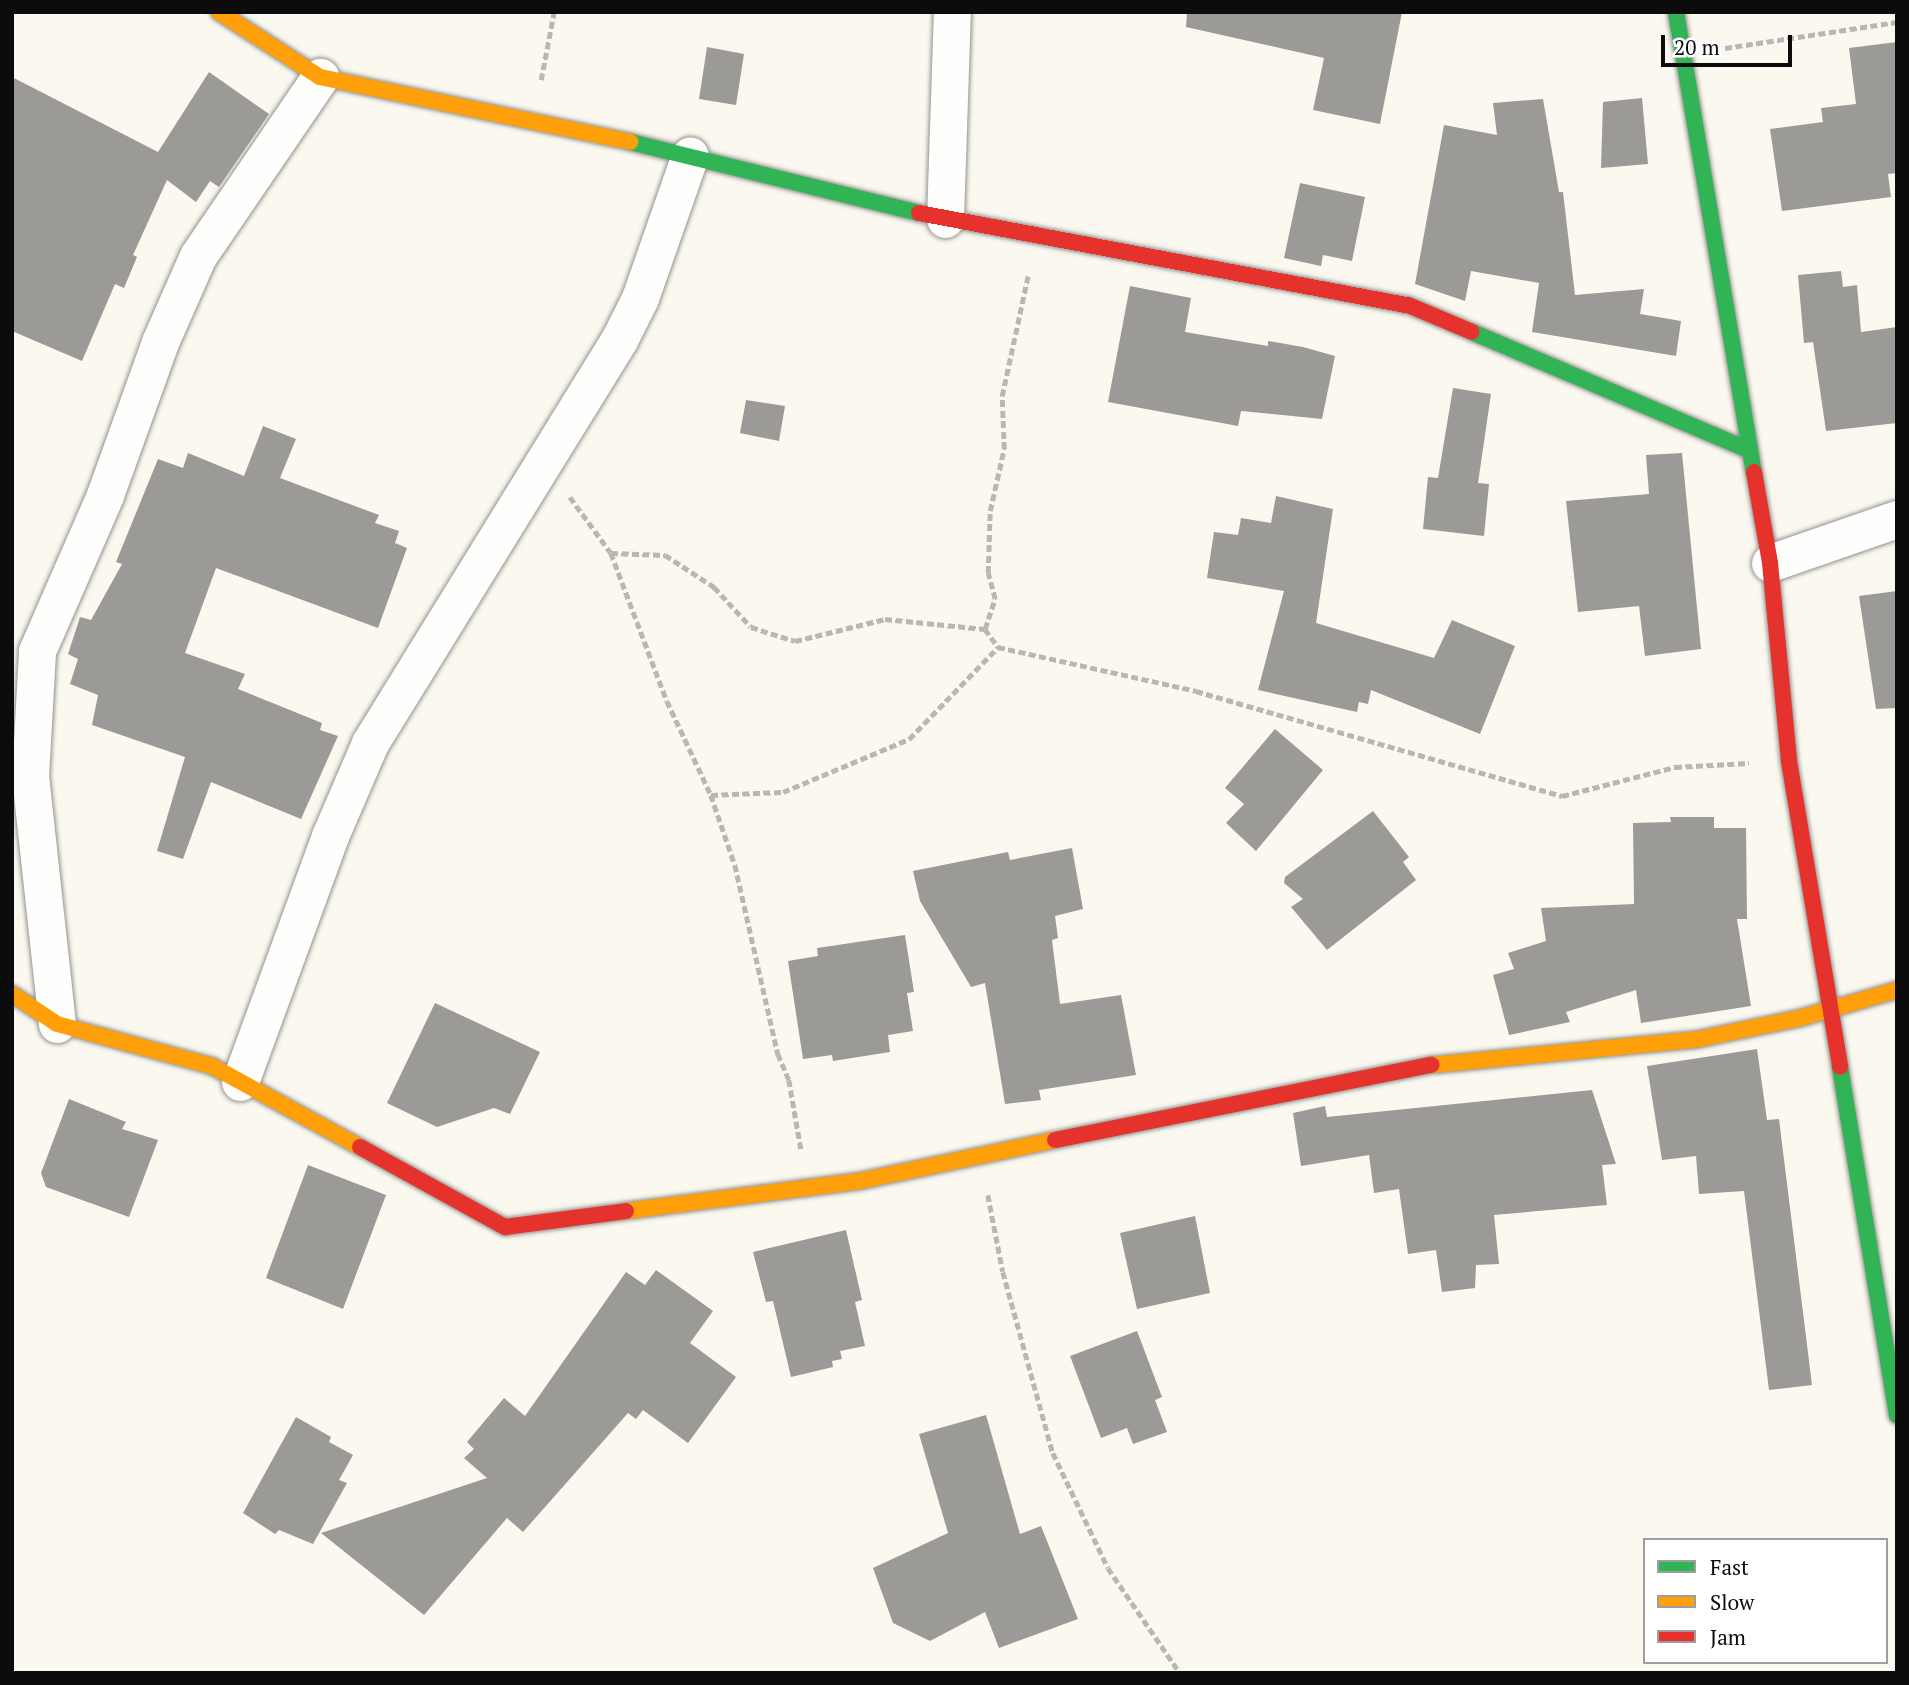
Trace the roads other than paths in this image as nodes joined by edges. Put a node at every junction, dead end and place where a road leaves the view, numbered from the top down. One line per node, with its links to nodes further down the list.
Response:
1 (219, 12): 4 (street)
2 (953, 12): 6 (street)
3 (1676, 12): 7 (street)
4 (320, 77): 5 (street); 13 (street)
5 (690, 155): 6 (street); 14 (street)
6 (945, 219): 7 (street)
7 (1748, 450): 9 (street)
8 (1897, 519): 9 (street)
9 (1770, 564): 12 (street)
10 (1897, 990): 12 (street)
11 (12, 994): 13 (street)
12 (1829, 1006): 14 (street); 15 (street)
13 (57, 1024): 14 (street)
14 (240, 1082)
15 (1897, 1415)

